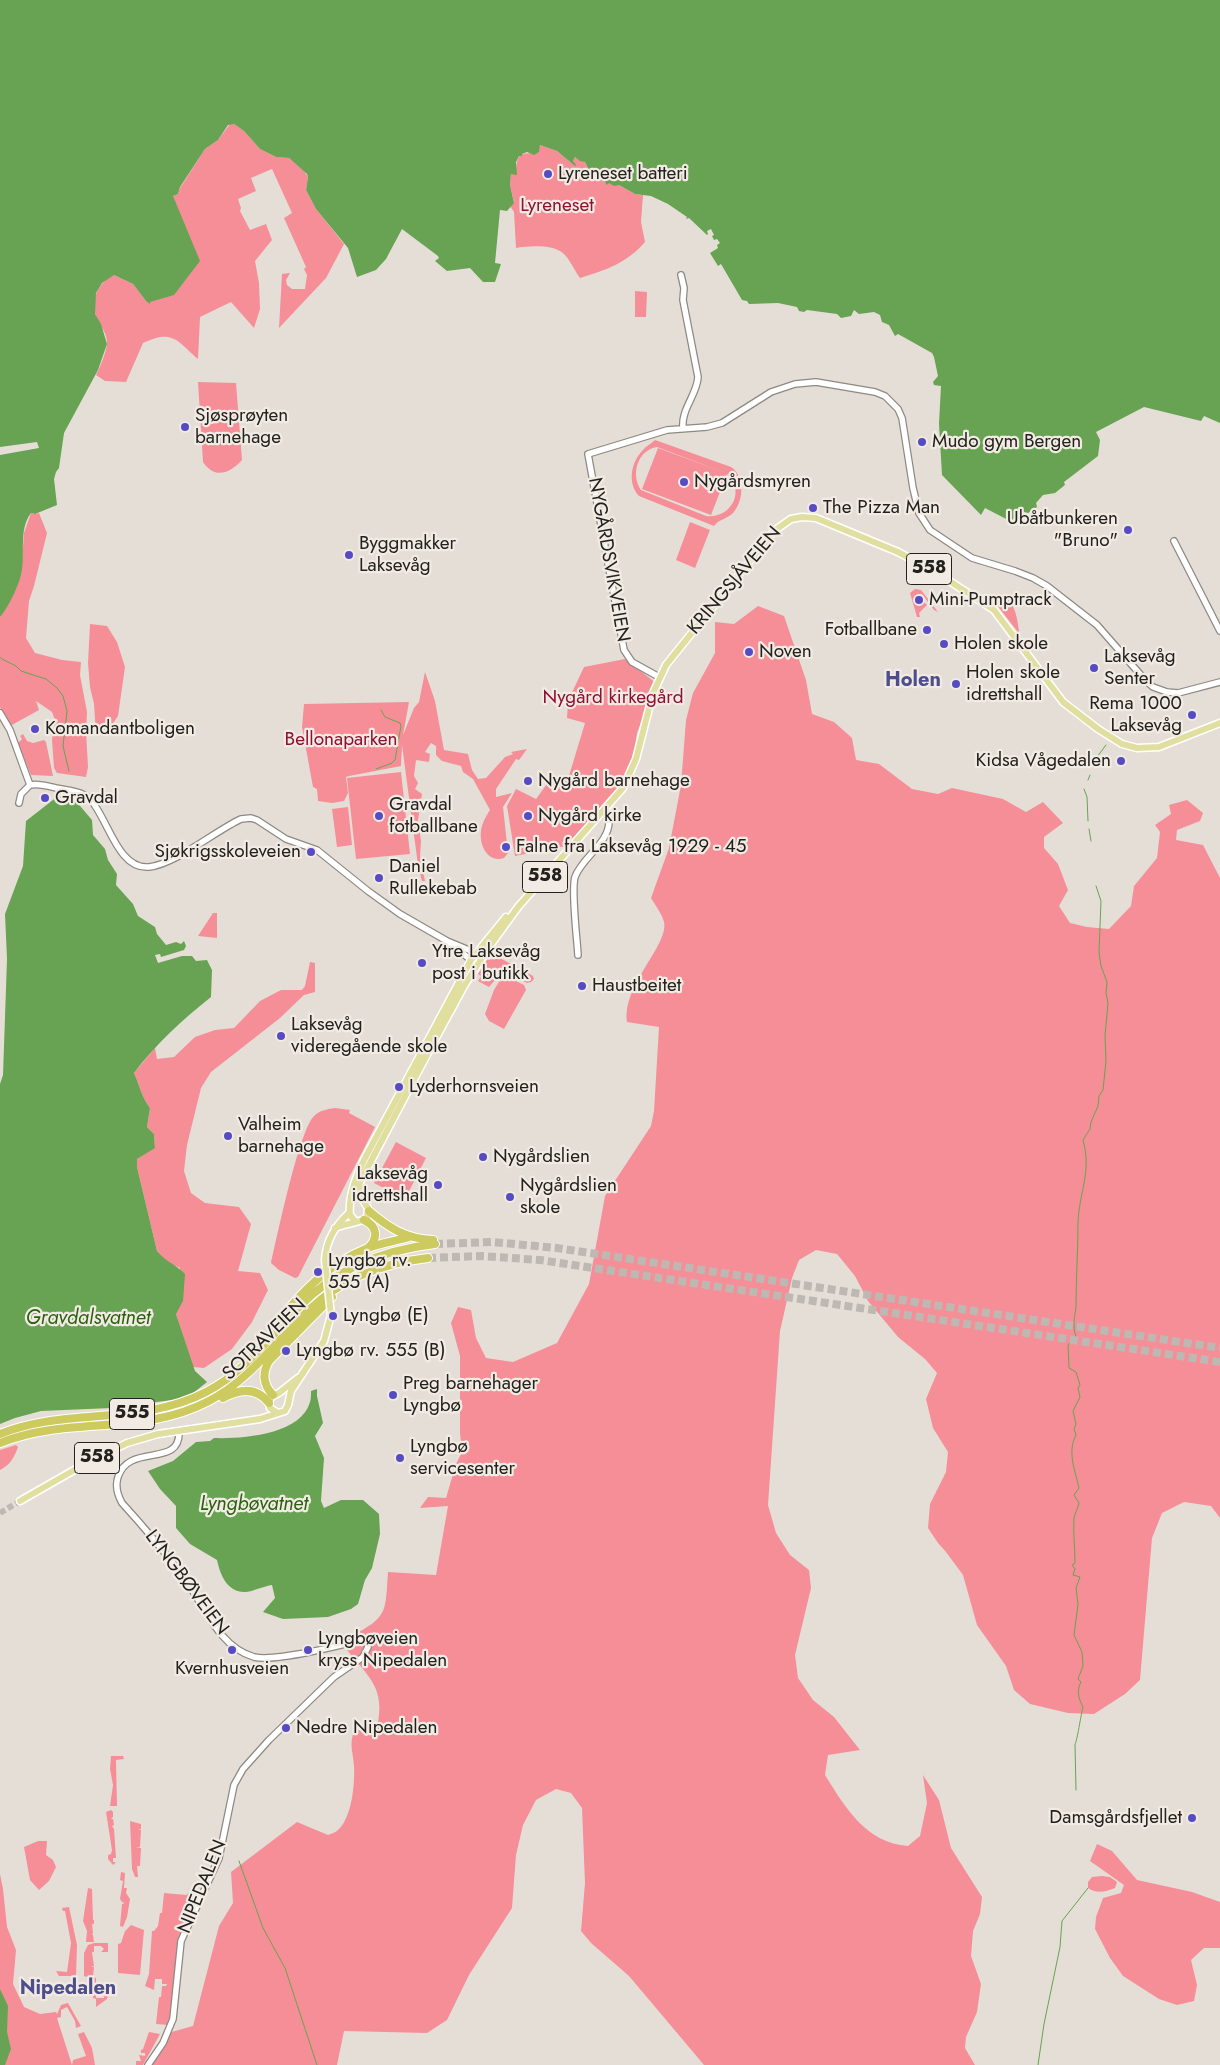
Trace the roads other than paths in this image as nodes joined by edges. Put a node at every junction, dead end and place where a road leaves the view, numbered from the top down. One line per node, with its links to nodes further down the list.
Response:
1 (681, 275): 2 (street)
2 (683, 428): 5 (street, NYGÅRDSVIKVEIEN); 6 (street)
3 (1174, 541): 4 (street)
4 (1220, 631)
5 (659, 677): 8 (main road, KRINGSJÅVEIEN / 558); 11 (main road, KRINGSJÅVEIEN / 558)
6 (1220, 682)
7 (0, 713): 9 (street)
8 (1220, 723)
9 (30, 785): 10 (street); 13 (street)
10 (19, 803)
11 (603, 812): 12 (main road, 558); 15 (street)
12 (518, 907): 14 (main road, 558); 17 (main road, 558)
13 (447, 941): 14 (street); 16 (street)
14 (476, 953): 16 (main road, 558); 17 (street)
15 (578, 955)
16 (471, 960): 17 (street); 19 (main road, 558)
17 (480, 960): 18 (main road, 558)
18 (363, 1203): 19 (main road); 20 (main road)
19 (350, 1209): 22 (main road); 23 (main road)
20 (369, 1211): 21 (main road); 24 (highway, 555)
21 (364, 1220): 22 (main road); 25 (highway)
22 (355, 1221): 23 (main road)
23 (335, 1228): 29 (main road, bridge)
24 (409, 1237): 25 (highway, 555); 28 (highway, SOTRAVEIEN / 555)
25 (367, 1248): 28 (highway, 555)
26 (428, 1258): 27 (highway, SOTRAVEIEN / 555)
27 (353, 1279): 30 (highway, 555); 34 (highway, SOTRAVEIEN / 555)
28 (251, 1359): 37 (highway, SOTRAVEIEN / 555)
29 (308, 1368): 30 (main road); 31 (main road)
30 (276, 1394): 31 (main road); 32 (main road)
31 (288, 1402): 33 (main road)
32 (269, 1404): 33 (main road); 34 (highway, 555); 35 (main road)
33 (278, 1413): 35 (main road, 558)
34 (179, 1414): 38 (highway, SOTRAVEIEN / 555)
35 (252, 1420): 36 (main road, 558)
36 (180, 1431): 39 (main road, 558); 40 (street, LYNGBØVEIEN)
37 (0, 1434)
38 (0, 1444)
39 (20, 1501)
40 (366, 1638): 41 (street, NIPEDALEN)
41 (148, 2065)

